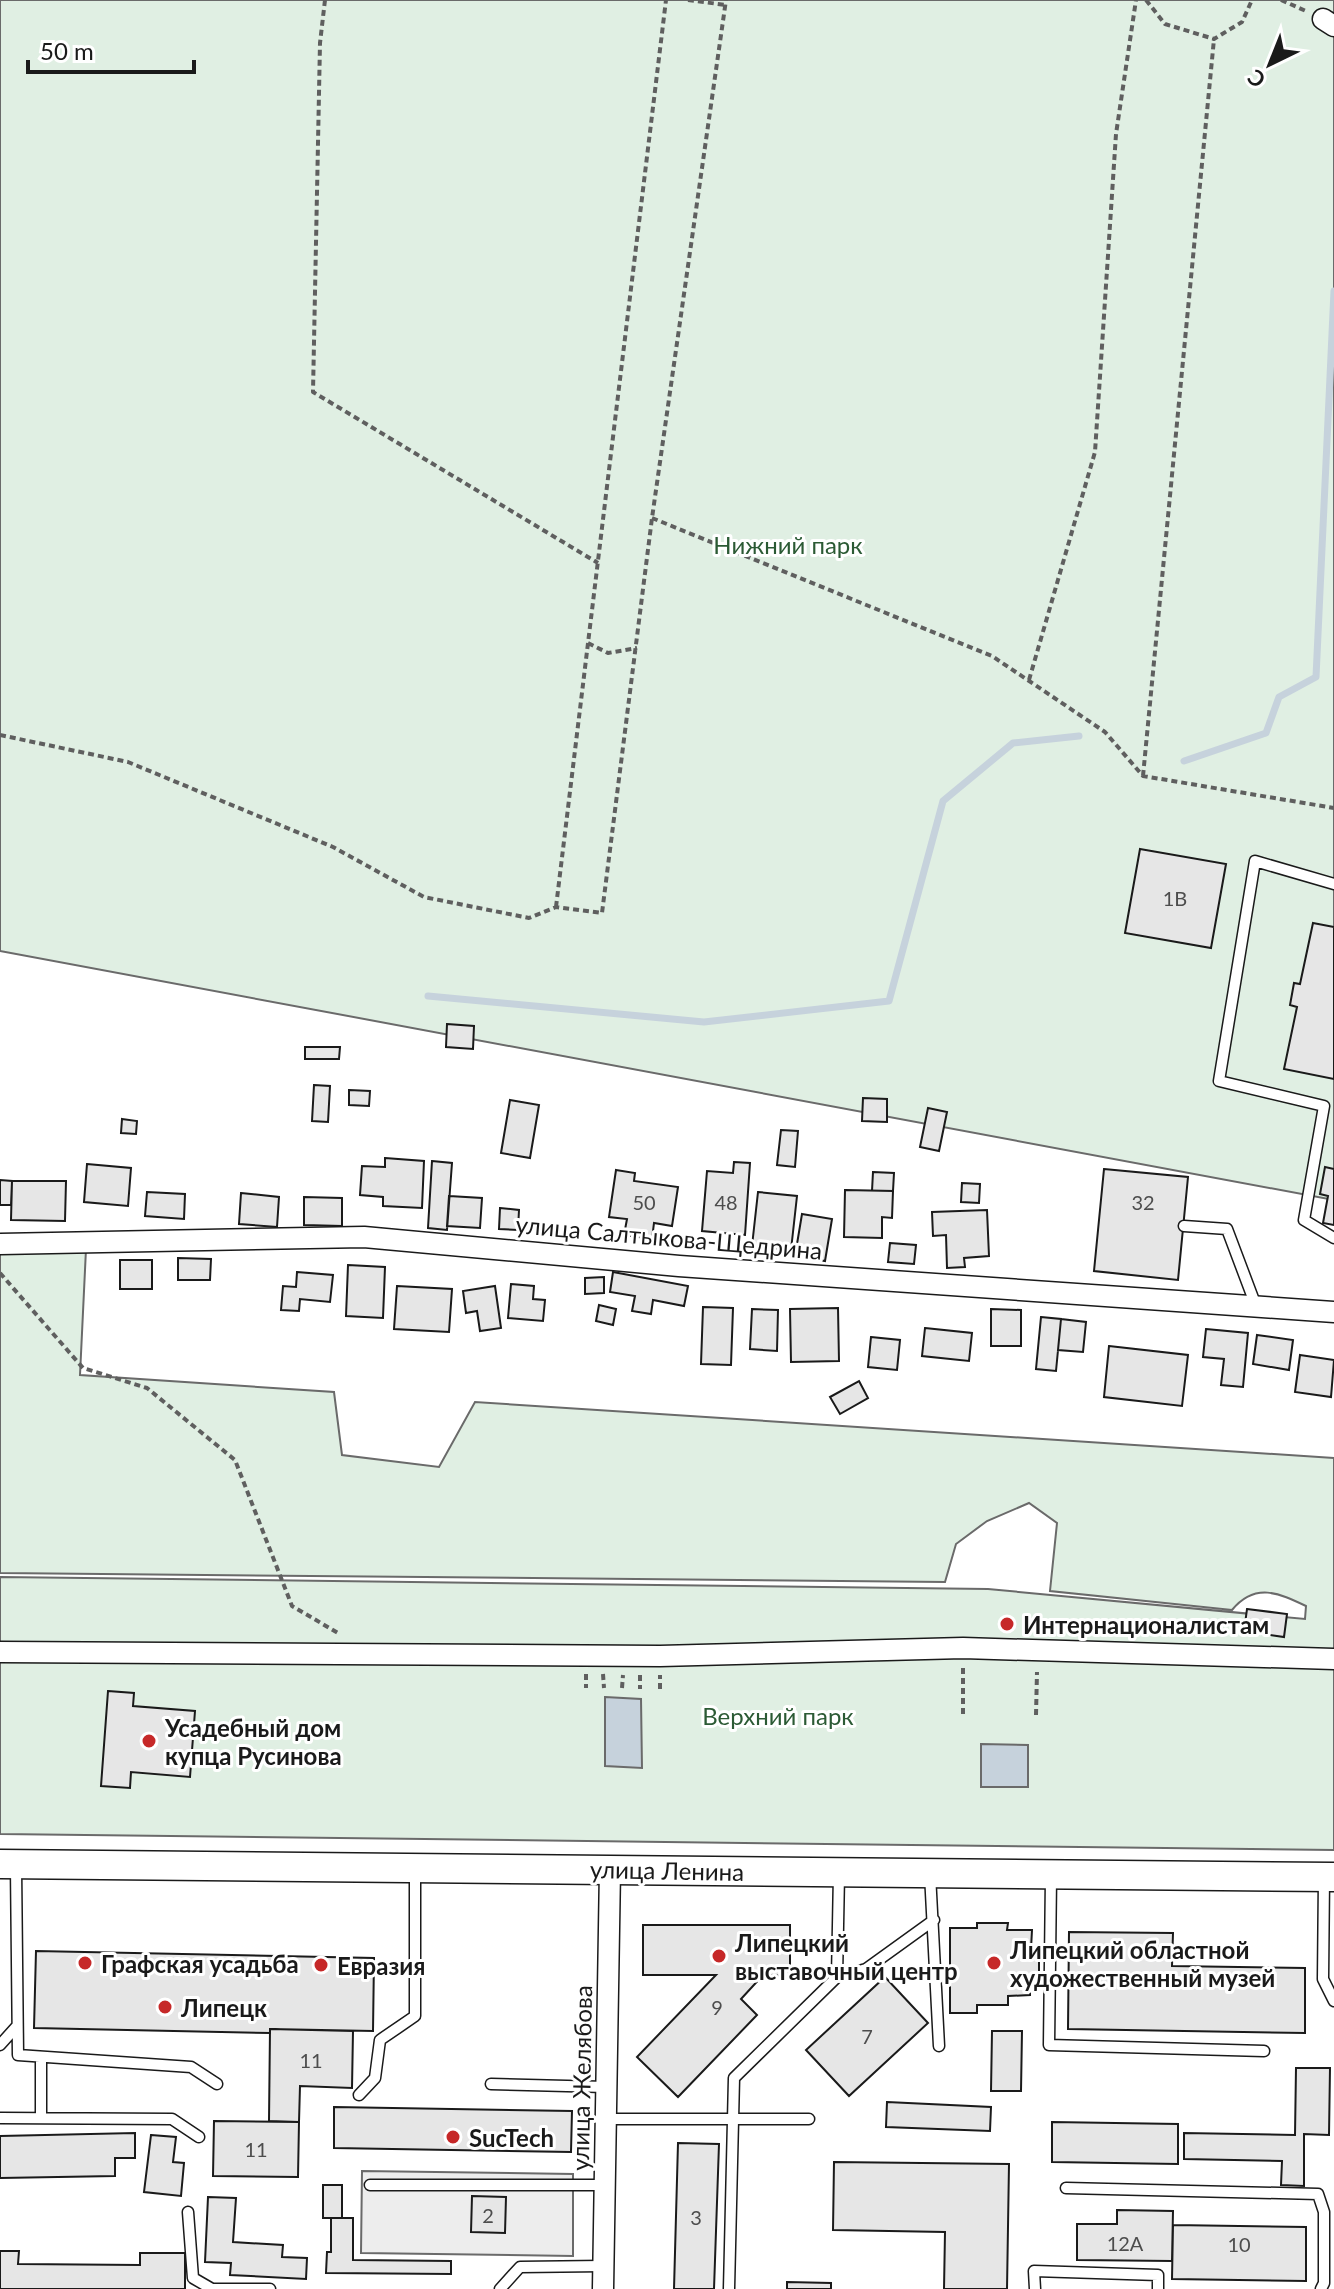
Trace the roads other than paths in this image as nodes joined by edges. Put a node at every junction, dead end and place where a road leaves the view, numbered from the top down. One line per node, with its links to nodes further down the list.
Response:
1 (1334, 884): 2 (lane)
2 (1329, 1107): 4 (lane)
3 (1184, 1226): 6 (lane)
4 (1334, 1238)
5 (0, 1244): 6 (street, улица Салтыкова-Щедрина)
6 (1256, 1306): 7 (street, улица Салтыкова-Щедрина)
7 (1334, 1312)
8 (0, 1652): 9 (street)
9 (1334, 1659)
10 (8, 1864): 11 (street, улица Ленина); 20 (lane)
11 (415, 1869): 12 (street, улица Ленина); 28 (lane)
12 (610, 1869): 13 (street, улица Ленина); 27 (street, улица Желябова)
13 (839, 1872): 14 (street, улица Ленина); 18 (lane)
14 (930, 1872): 15 (street, улица Ленина); 17 (lane)
15 (1051, 1874): 16 (street, улица Ленина); 23 (lane)
16 (1329, 1877): 19 (lane)
17 (934, 1920): 18 (lane); 22 (lane)
18 (837, 1977): 31 (lane)
19 (1334, 2001)
20 (17, 2026): 21 (lane); 24 (lane)
21 (0, 2045)
22 (939, 2046)
23 (1264, 2051)
24 (41, 2057): 25 (lane); 30 (lane)
25 (217, 2084)
26 (491, 2084): 27 (lane)
27 (606, 2087): 32 (street, улица Желябова)
28 (359, 2095)
29 (0, 2118): 30 (lane)
30 (41, 2118): 34 (lane)
31 (734, 2118): 32 (lane); 33 (lane); 43 (lane)
32 (606, 2119): 36 (street, улица Желябова)
33 (809, 2119)
34 (199, 2137)
35 (370, 2185): 36 (lane)
36 (605, 2185): 39 (street, улица Желябова)
37 (1066, 2188): 46 (lane)
38 (188, 2212): 40 (lane)
39 (603, 2266): 41 (lane); 42 (street, улица Желябова)
40 (270, 2289)
41 (500, 2289)
42 (603, 2289)
43 (729, 2289)
44 (1035, 2289): 45 (lane)
45 (1158, 2289)
46 (1321, 2289)

